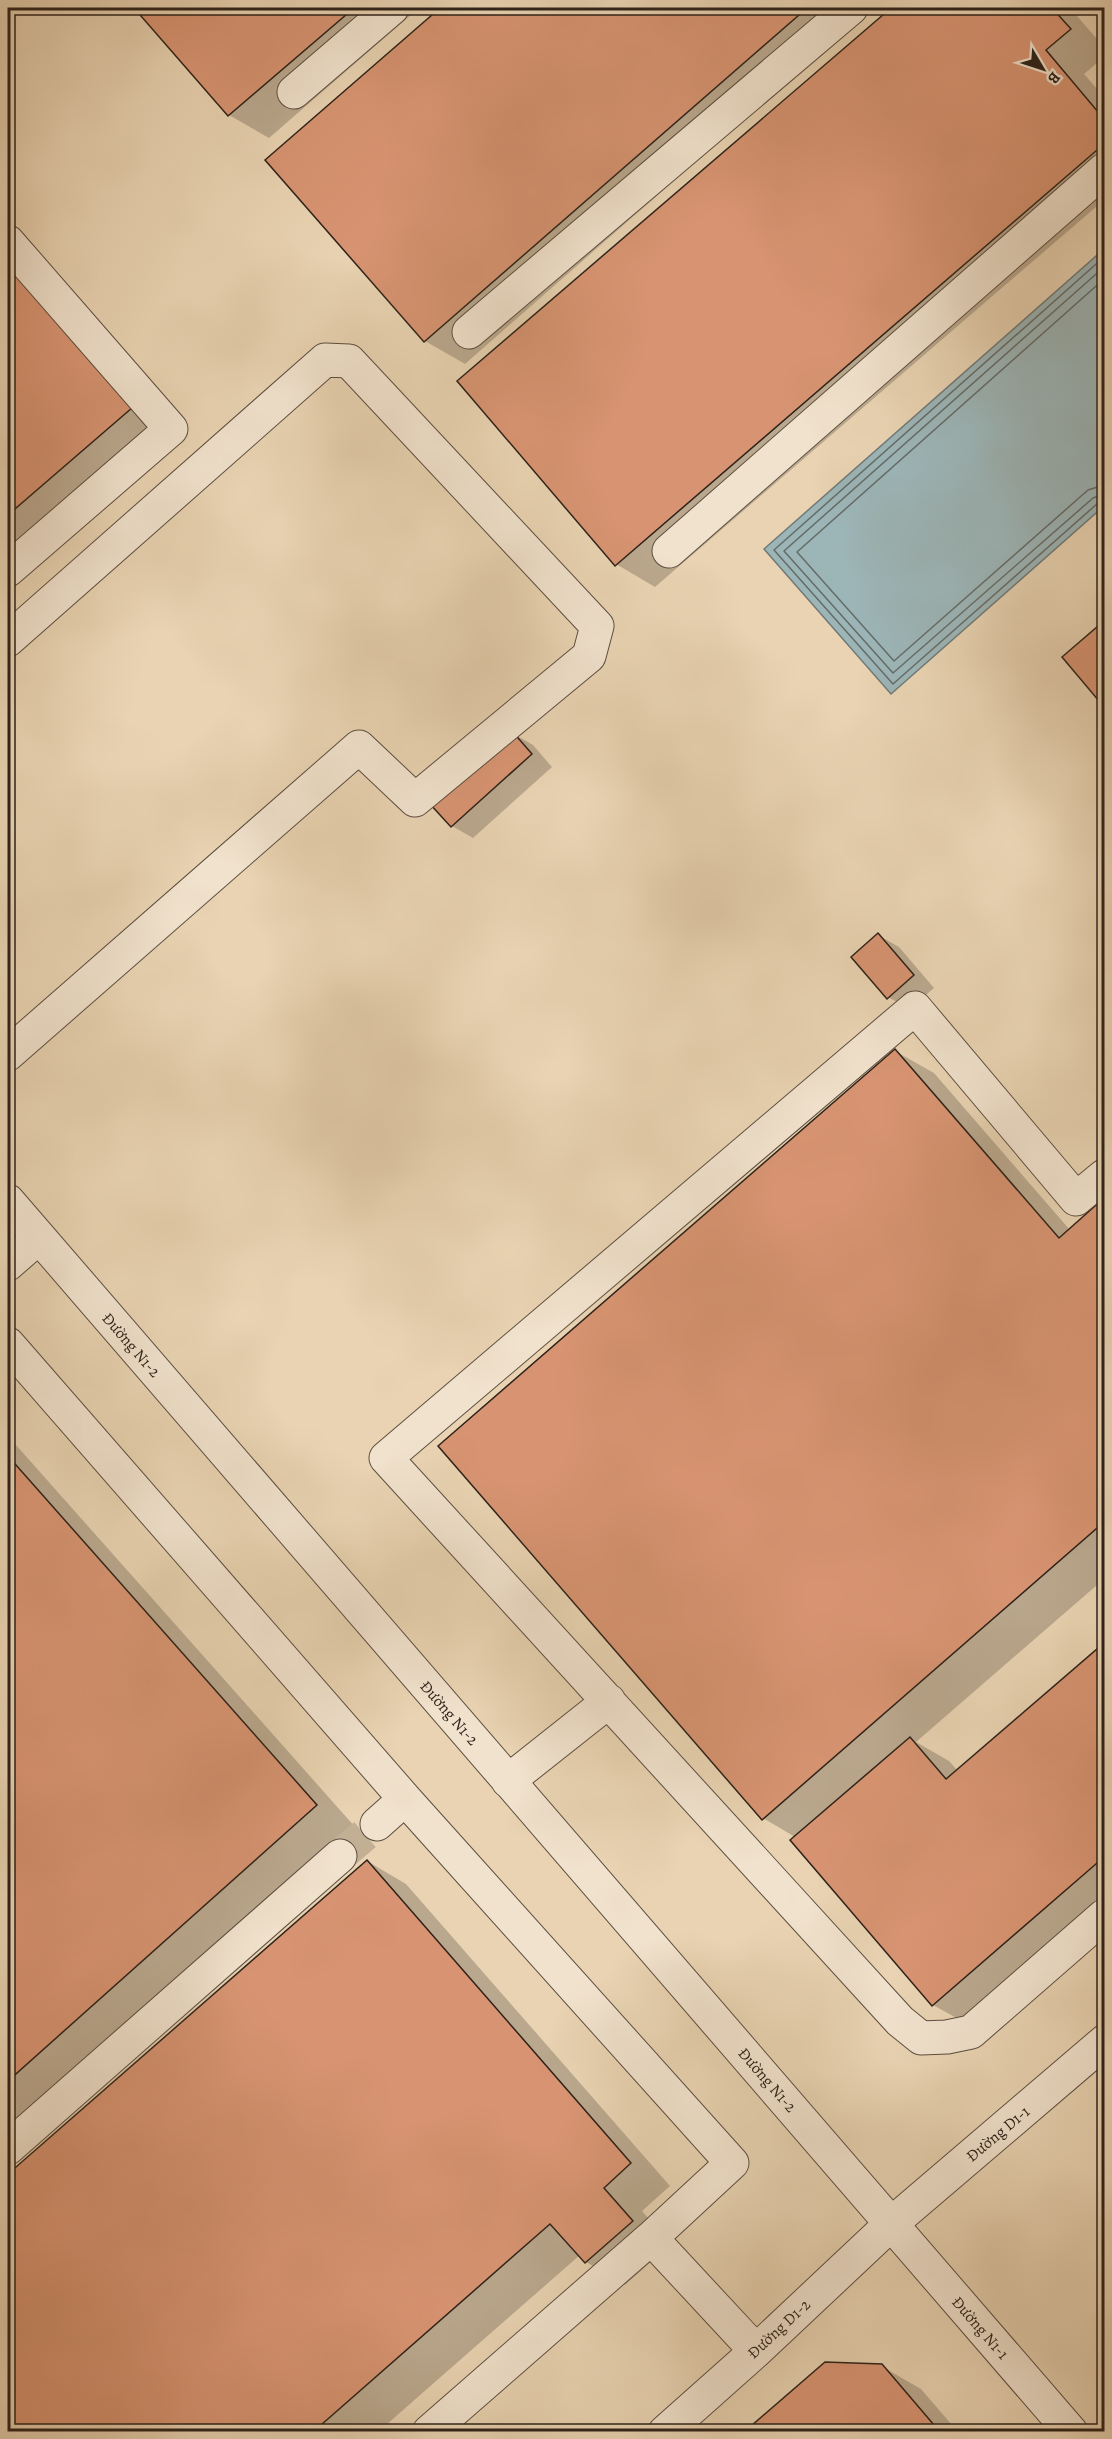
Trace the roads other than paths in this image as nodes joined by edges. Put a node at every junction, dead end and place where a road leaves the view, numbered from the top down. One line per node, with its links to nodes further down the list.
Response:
1 (392, 8): 3 (street)
2 (851, 8): 6 (street)
3 (294, 92)
4 (1104, 170): 7 (street)
5 (8, 242): 8 (street)
6 (469, 332)
7 (669, 551)
8 (8, 570)
9 (8, 640): 10 (street)
10 (8, 1054)
11 (1104, 1176): 16 (street)
12 (8, 1201): 13 (street, Đường N1-2)
13 (39, 1237): 14 (street); 17 (street, Đường N1-2)
14 (8, 1264)
15 (8, 1344): 18 (street)
16 (609, 1701): 17 (street); 21 (street)
17 (508, 1781): 24 (street, Đường N1-2)
18 (405, 1798): 19 (street); 25 (street)
19 (377, 1824)
20 (340, 1856): 23 (street)
21 (1104, 1916)
22 (1104, 2042): 24 (street, Đường D1-1)
23 (8, 2148)
24 (891, 2224): 26 (street, Đường D1-2); 29 (street, Đường N1-1)
25 (651, 2238): 26 (street); 27 (street)
26 (756, 2351): 28 (street, Đường D1-2)
27 (429, 2432)
28 (664, 2432)
29 (1071, 2432)

